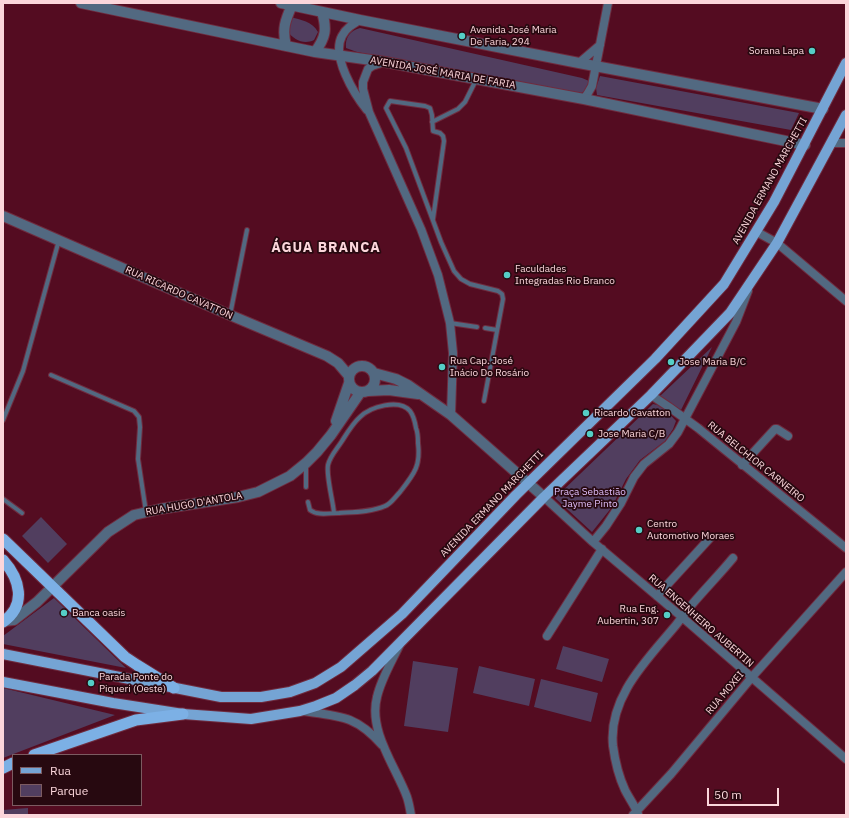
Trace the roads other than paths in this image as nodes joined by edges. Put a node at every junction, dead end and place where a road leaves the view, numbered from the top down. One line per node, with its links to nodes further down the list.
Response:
1 (81, 3): 7 (street, AVENIDA JOSÉ MARIA DE FARIA)
2 (608, 3): 6 (street)
3 (288, 4): 4 (street); 7 (street)
4 (322, 12): 5 (street); 8 (street)
5 (360, 20): 9 (street); 11 (street)
6 (600, 45): 11 (street); 13 (street)
7 (286, 46): 8 (street, AVENIDA JOSÉ MARIA DE FARIA)
8 (315, 52): 9 (street, AVENIDA JOSÉ MARIA DE FARIA)
9 (340, 55): 10 (street, AVENIDA JOSÉ MARIA DE FARIA); 17 (street)
10 (385, 62): 14 (street, AVENIDA JOSÉ MARIA DE FARIA); 17 (street)
11 (579, 63): 13 (street)
12 (846, 63): 16 (main road, AVENIDA ERMANO MARCHETTI)
13 (596, 66): 15 (street); 16 (street)
14 (477, 79): 15 (street, AVENIDA JOSÉ MARIA DE FARIA); 19 (lane)
15 (584, 99): 22 (street, AVENIDA JOSÉ MARIA DE FARIA)
16 (823, 109): 22 (main road, AVENIDA ERMANO MARCHETTI)
17 (369, 112): 32 (street)
18 (846, 115): 20 (main road)
19 (432, 122): 24 (lane); 24 (lane)
20 (831, 143): 21 (street); 28 (main road)
21 (846, 143)
22 (805, 145): 26 (main road, AVENIDA ERMANO MARCHETTI)
23 (3, 216): 27 (street, RUA RICARDO CAVATTON)
24 (433, 219): 35 (lane)
25 (247, 230): 31 (lane)
26 (757, 232): 28 (street); 50 (main road, AVENIDA ERMANO MARCHETTI)
27 (60, 240): 31 (street, RUA RICARDO CAVATTON); 45 (lane)
28 (777, 243): 29 (main road); 30 (street)
29 (750, 285): 41 (main road); 44 (street)
30 (846, 301)
31 (230, 315): 38 (street, RUA RICARDO CAVATTON)
32 (450, 323): 33 (lane); 43 (street)
33 (477, 327)
34 (485, 328): 35 (lane)
35 (497, 330): 42 (lane)
36 (374, 373): 38 (street); 39 (street); 40 (street)
37 (51, 375): 55 (lane)
38 (349, 379): 39 (street); 46 (street, RUA HUGO D'ANTOLA)
39 (364, 392): 40 (street); 46 (street, RUA HUGO D'ANTOLA)
40 (422, 394): 43 (street)
41 (651, 395): 44 (street, RUA BELCHIOR CARNEIRO); 52 (main road)
42 (484, 401)
43 (451, 415): 50 (street)
44 (685, 419): 49 (street, RUA BELCHIOR CARNEIRO); 60 (street)
45 (3, 420)
46 (331, 435): 48 (street, RUA HUGO D'ANTOLA)
47 (788, 436): 49 (street)
48 (306, 463): 51 (lane); 55 (street, RUA HUGO D'ANTOLA)
49 (742, 465): 61 (street, RUA BELCHIOR CARNEIRO)
50 (528, 482): 52 (street); 75 (main road, AVENIDA ERMANO MARCHETTI)
51 (306, 487)
52 (544, 497): 60 (street, RUA ENGENHEIRO AUBERTIN); 71 (main road)
53 (3, 499): 56 (lane)
54 (308, 502): 57 (lane)
55 (146, 512): 66 (street, RUA HUGO D'ANTOLA)
56 (22, 513)
57 (334, 513): 57 (lane)
58 (710, 538): 67 (street)
59 (3, 539): 66 (highway)
60 (593, 542): 62 (street, RUA ENGENHEIRO AUBERTIN)
61 (846, 548)
62 (602, 549): 67 (street, RUA ENGENHEIRO AUBERTIN); 70 (street)
63 (734, 558): 68 (street)
64 (3, 560): 69 (highway)
65 (846, 572): 73 (street, RUA MOXEI)
66 (54, 586): 69 (street, RUA HUGO D'ANTOLA); 75 (highway)
67 (657, 596): 68 (street, RUA ENGENHEIRO AUBERTIN)
68 (682, 617): 73 (street, RUA ENGENHEIRO AUBERTIN); 81 (street)
69 (4, 621)
70 (547, 636)
71 (403, 639): 76 (main road); 78 (street)
72 (3, 654): 75 (main road, AVENIDA ERMANO MARCHETTI)
73 (752, 677): 80 (street, RUA ENGENHEIRO AUBERTIN); 81 (street, RUA MOXEI)
74 (3, 682): 77 (main road)
75 (174, 688)
76 (300, 711): 77 (main road); 78 (street)
77 (183, 714): 79 (highway)
78 (384, 747): 82 (street)
79 (37, 754)
80 (846, 759)
81 (636, 814)
82 (411, 815)

